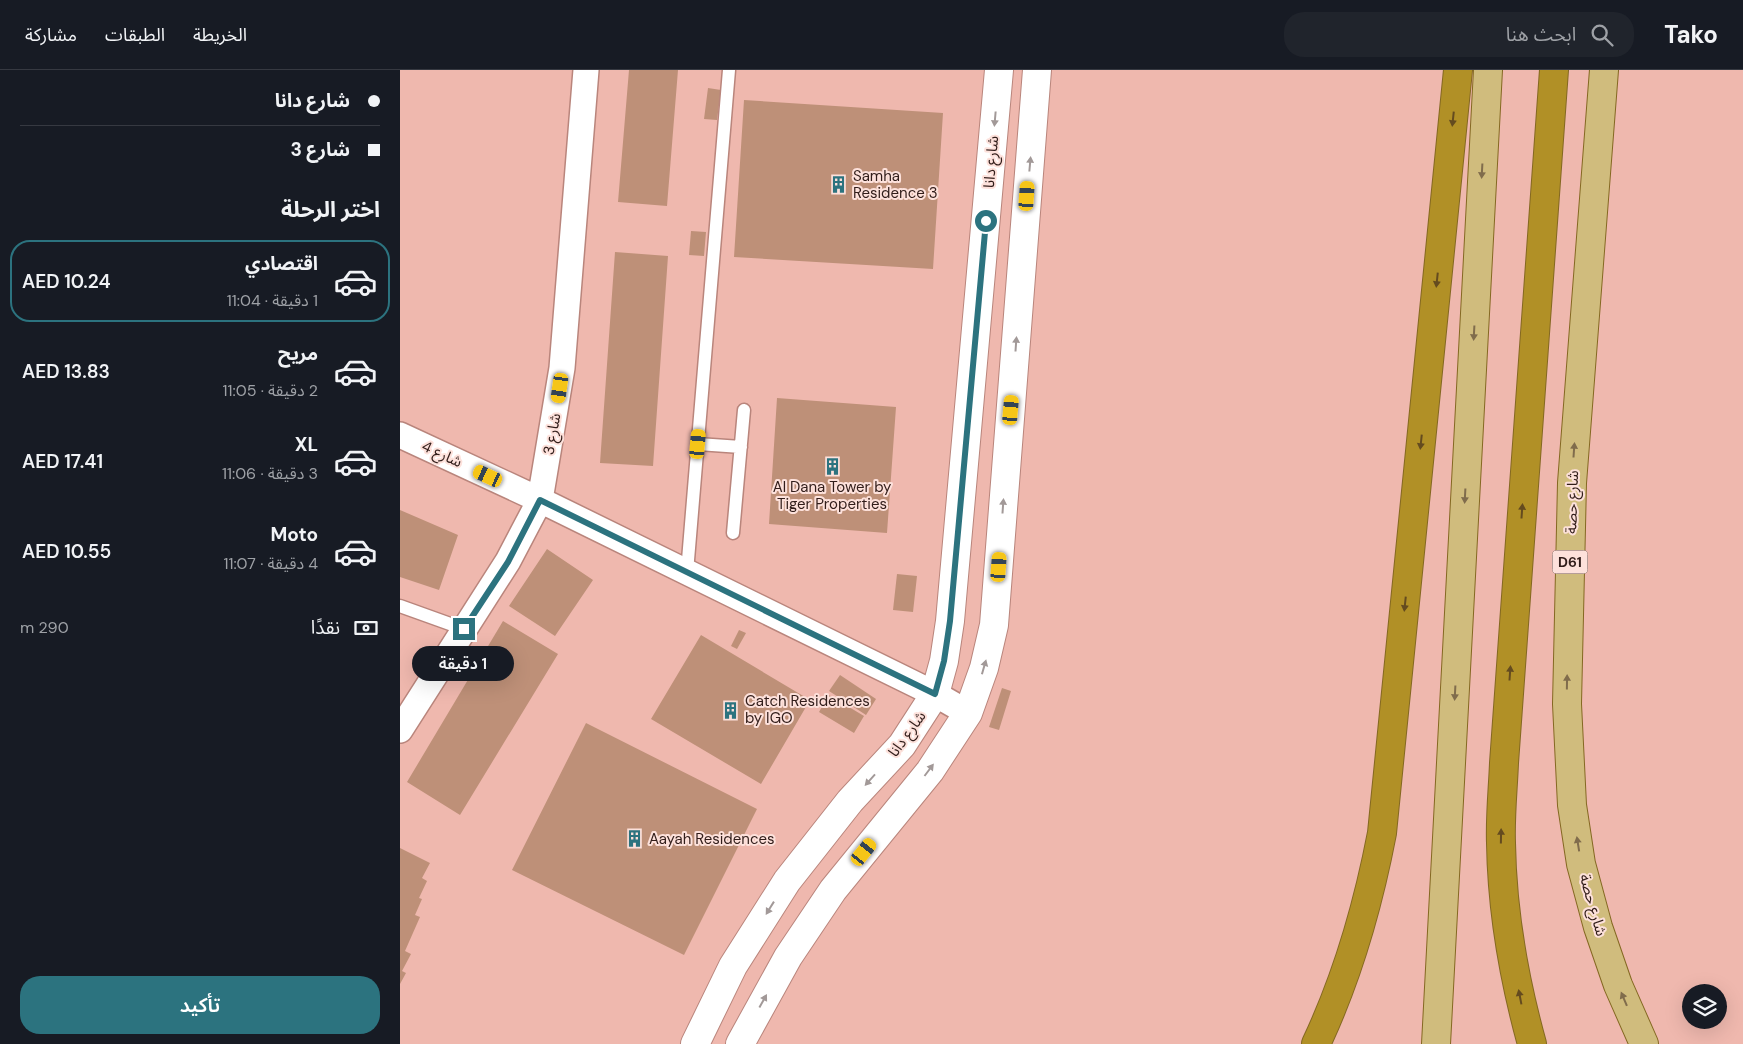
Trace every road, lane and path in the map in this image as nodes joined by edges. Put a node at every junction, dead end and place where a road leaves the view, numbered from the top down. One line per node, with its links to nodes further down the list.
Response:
1 (586, 70): 13 (street, شارع 3)
2 (729, 70): 11 (lane)
3 (999, 70): 18 (street, شارع دانا, one-way to 18)
4 (1038, 70): 19 (street, one-way to 4)
5 (1458, 70): 23 (highway, one-way to 23)
6 (1488, 70): 24 (main road, one-way to 24)
7 (1554, 70): 25 (highway, one-way to 7)
8 (1604, 70): 26 (main road, شارع حصة / D61, one-way to 8)
9 (744, 410): 12 (lane)
10 (400, 435): 13 (street, شارع 4)
11 (698, 444): 12 (lane); 15 (lane)
12 (741, 447): 14 (lane)
13 (540, 500): 15 (street, شارع 4); 17 (street, شارع 3)
14 (733, 533)
15 (687, 572): 18 (street, شارع 4)
16 (400, 606): 17 (lane)
17 (464, 629): 20 (street, شارع 3)
18 (935, 694): 19 (street, شارع 4); 21 (street, شارع دانا, one-way to 21)
19 (968, 713): 22 (street, one-way to 19)
20 (400, 730)
21 (695, 1044)
22 (740, 1044)
23 (1316, 1044)
24 (1436, 1044)
25 (1532, 1044)
26 (1644, 1044)

